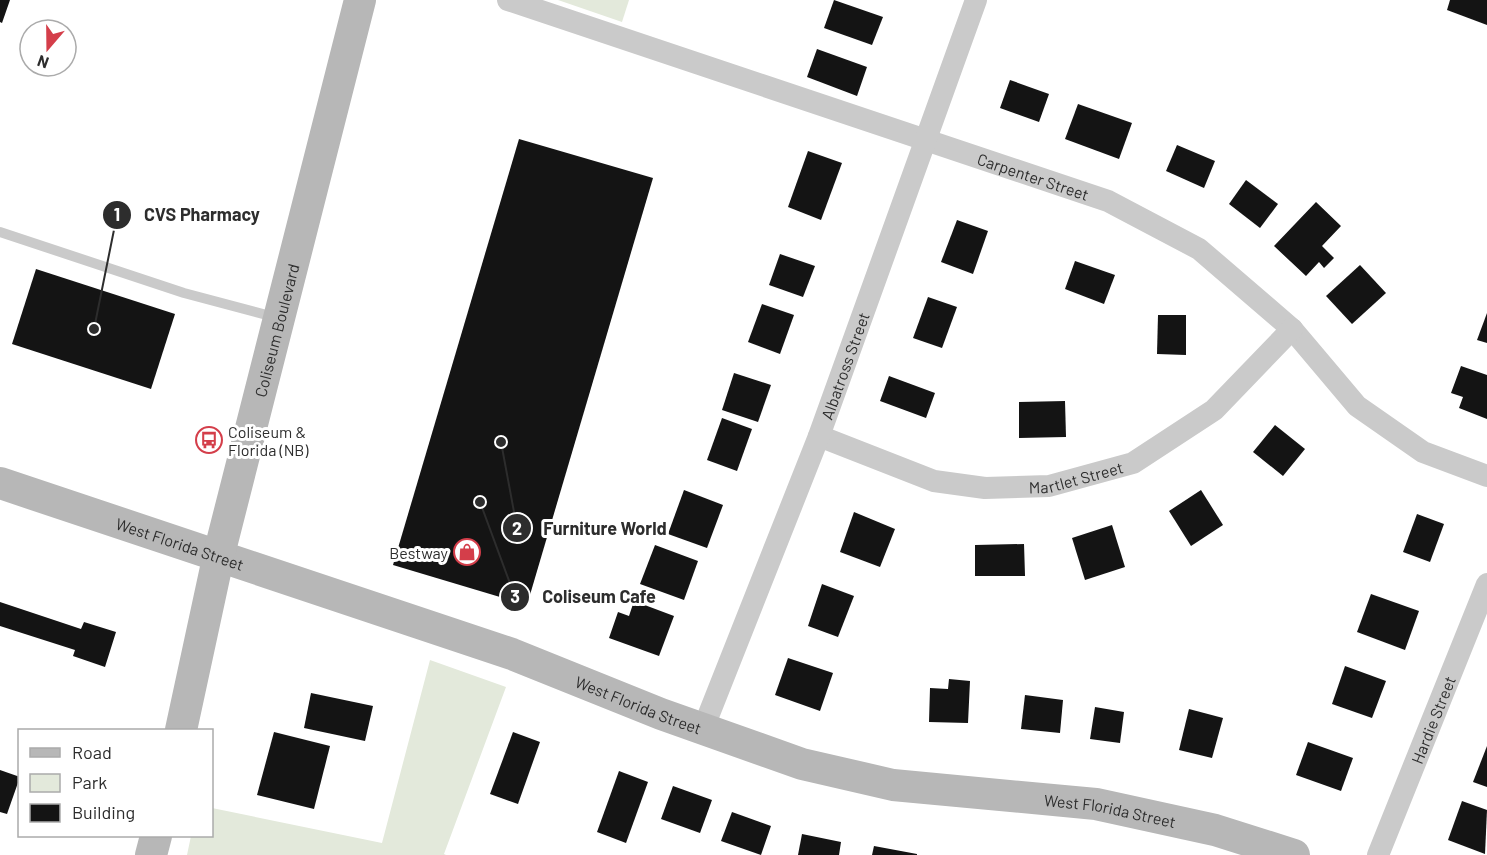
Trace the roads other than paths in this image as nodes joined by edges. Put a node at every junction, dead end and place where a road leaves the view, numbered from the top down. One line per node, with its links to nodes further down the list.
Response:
1 (360, 0): 6 (main road, Coliseum Boulevard)
2 (507, 0): 4 (street, Carpenter Street)
3 (976, 0): 4 (street, Albatross Street)
4 (926, 142): 7 (street, Carpenter Street); 8 (street, Albatross Street)
5 (0, 232): 6 (lane)
6 (280, 318): 11 (main road, Coliseum Boulevard)
7 (1292, 329): 8 (street, Martlet Street); 9 (street, Carpenter Street)
8 (819, 436): 14 (street, Albatross Street)
9 (1487, 476)
10 (0, 483): 11 (main road, West Florida Street)
11 (219, 554): 13 (main road, Coliseum Boulevard); 14 (main road, West Florida Street)
12 (1487, 584): 18 (street, Hardie Street)
13 (181, 729)
14 (703, 729): 17 (main road, West Florida Street)
15 (156, 837): 16 (main road)
16 (151, 855)
17 (1294, 855)
18 (1378, 855)

